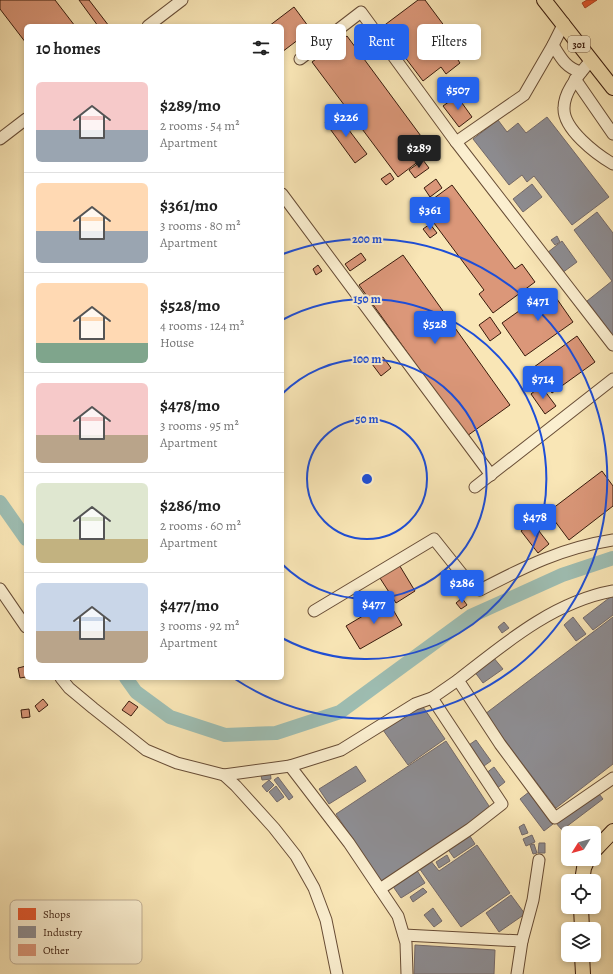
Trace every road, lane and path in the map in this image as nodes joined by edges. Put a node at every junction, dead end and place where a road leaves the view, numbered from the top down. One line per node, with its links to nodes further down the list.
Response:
1 (182, 0): 3 (street)
2 (544, 0): 5 (main road, 301)
3 (151, 24)
4 (345, 24): 13 (street)
5 (564, 24): 6 (street); 7 (main road, 301)
6 (554, 45): 8 (street); 13 (street)
7 (591, 60): 8 (street); 9 (main road, 301)
8 (578, 76): 11 (street); 14 (street)
9 (613, 88)
10 (24, 121): 12 (street)
11 (613, 134)
12 (0, 139)
13 (456, 142): 16 (street)
14 (613, 164)
15 (284, 197): 18 (street)
16 (613, 345)
17 (613, 379): 18 (street)
18 (491, 474): 19 (street)
19 (474, 487)
20 (613, 540): 23 (street)
21 (0, 589): 24 (street)
22 (613, 591): 26 (street)
23 (314, 612)
24 (24, 624)
25 (63, 680): 29 (street)
26 (458, 680): 27 (street); 30 (street)
27 (432, 698): 28 (street); 34 (street)
28 (290, 766): 29 (street); 34 (street)
29 (224, 775): 38 (street)
30 (613, 778)
31 (613, 831): 32 (main road)
32 (601, 844)
33 (539, 860): 36 (street)
34 (380, 889): 35 (street)
35 (404, 935): 36 (street); 39 (street)
36 (522, 941): 40 (street)
37 (582, 962): 41 (main road)
38 (337, 974)
39 (407, 974)
40 (517, 974)
41 (583, 974)

